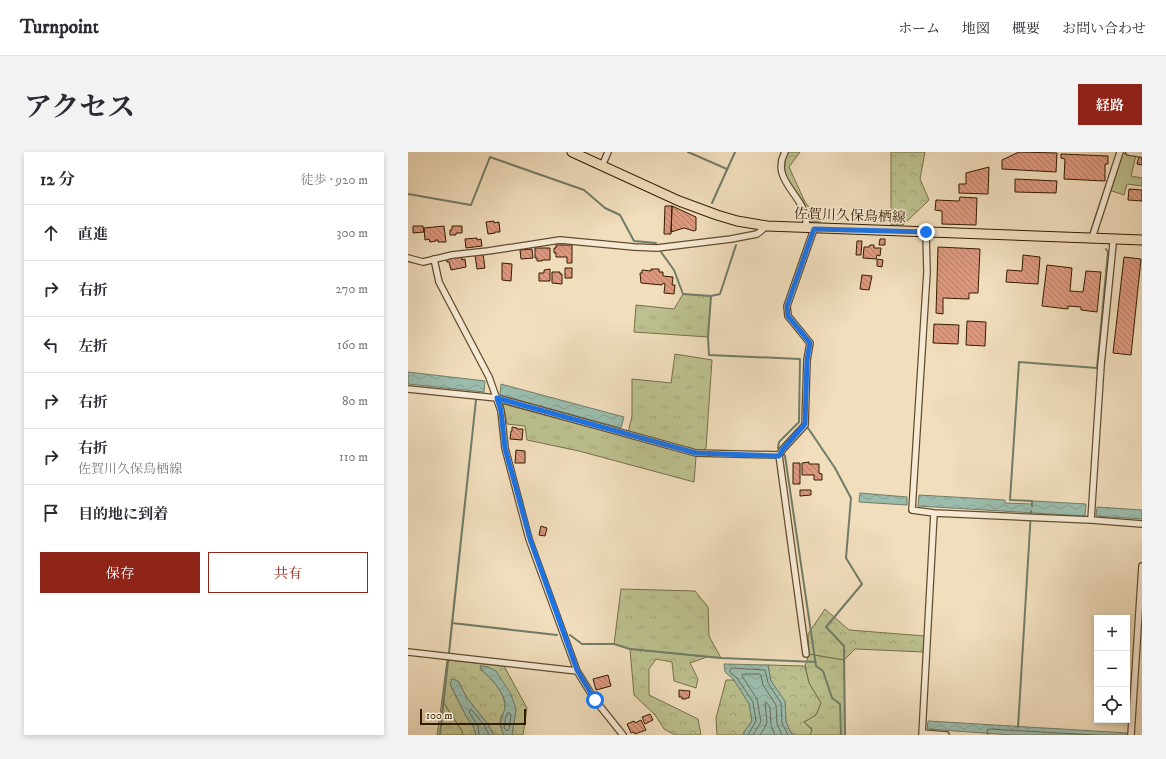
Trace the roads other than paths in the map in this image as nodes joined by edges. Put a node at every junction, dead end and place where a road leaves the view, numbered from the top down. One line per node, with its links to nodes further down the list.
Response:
1 (572, 152): 7 (main road, 佐賀川久保鳥栖線)
2 (608, 152): 7 (street)
3 (785, 152): 9 (street)
4 (1120, 152): 11 (street)
5 (1129, 152): 6 (street)
6 (1142, 154)
7 (602, 166): 8 (main road, 佐賀川久保鳥栖線)
8 (767, 226): 9 (main road, 佐賀川久保鳥栖線); 15 (street)
9 (811, 228): 10 (main road, 佐賀川久保鳥栖線); 18 (street)
10 (926, 232): 11 (main road, 佐賀川久保鳥栖線); 19 (street)
11 (1092, 238): 12 (main road, 佐賀川久保鳥栖線)
12 (1112, 239): 13 (main road, 佐賀川久保鳥栖線); 20 (street)
13 (1142, 240)
14 (408, 258): 15 (street)
15 (434, 259): 17 (street)
16 (408, 389): 17 (street)
17 (497, 398): 18 (street); 25 (street)
18 (779, 456): 24 (street)
19 (934, 512): 20 (street); 26 (street)
20 (1091, 520): 21 (street)
21 (1142, 524)
22 (1142, 566): 29 (street)
23 (408, 652): 25 (street)
24 (806, 654)
25 (577, 670): 27 (street)
26 (922, 734): 28 (street)
27 (623, 735)
28 (946, 735)
29 (1131, 735)

